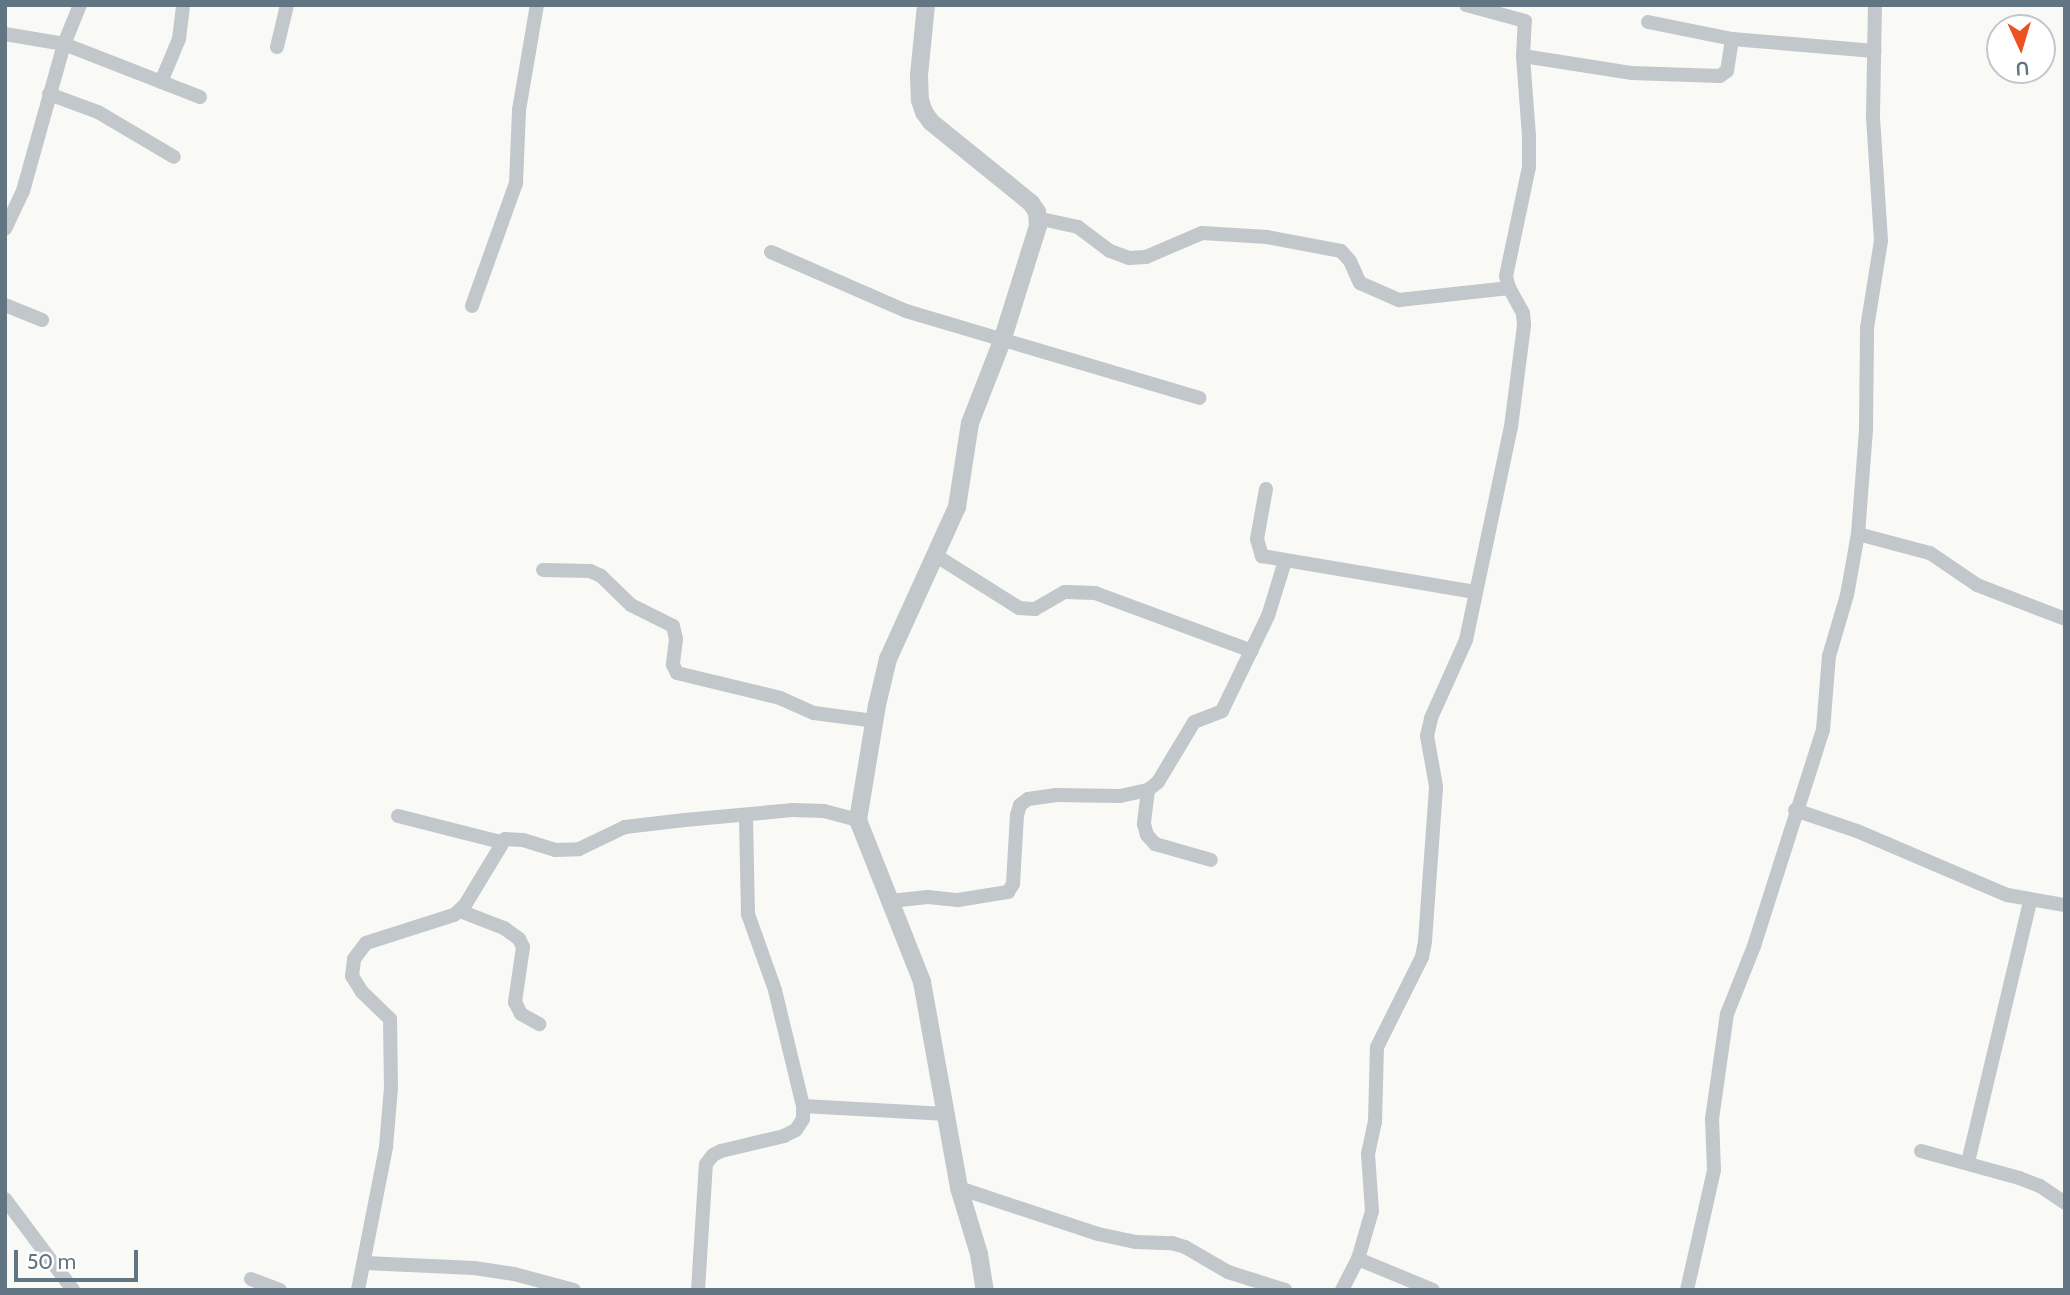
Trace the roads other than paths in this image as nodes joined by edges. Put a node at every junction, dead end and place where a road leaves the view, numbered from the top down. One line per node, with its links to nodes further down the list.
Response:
1 (80, 5): 13 (street)
2 (183, 5): 17 (street)
3 (287, 5): 14 (street)
4 (537, 5): 26 (street)
5 (926, 5): 21 (street)
6 (1466, 5): 9 (street)
7 (1527, 5): 9 (street)
8 (1875, 5): 15 (street)
9 (1525, 20): 16 (street)
10 (1648, 22): 12 (street)
11 (5, 34): 13 (street)
12 (1732, 39): 15 (street); 16 (street)
13 (64, 44): 17 (street); 18 (street)
14 (277, 47)
15 (1874, 51): 31 (street)
16 (1523, 56): 24 (street)
17 (161, 82): 19 (street)
18 (49, 94): 20 (street); 22 (street)
19 (200, 97)
20 (174, 157)
21 (1037, 218): 24 (street); 28 (street)
22 (5, 229)
23 (771, 252): 28 (street)
24 (1509, 288): 35 (street)
25 (5, 305): 27 (street)
26 (472, 306)
27 (42, 320)
28 (1002, 341): 29 (street); 32 (street)
29 (1199, 398)
30 (1266, 489): 33 (street)
31 (1858, 534): 36 (street); 40 (street)
32 (935, 555): 37 (street); 38 (street)
33 (1285, 561): 35 (street); 37 (street)
34 (543, 570): 38 (street)
35 (1475, 592): 58 (street)
36 (2065, 619)
37 (1252, 651): 39 (street)
38 (875, 722): 43 (street)
39 (1148, 790): 45 (street); 46 (street)
40 (1795, 810): 47 (street); 70 (street)
41 (398, 816): 44 (street)
42 (746, 816): 43 (street); 44 (street); 51 (street)
43 (858, 820): 46 (street)
44 (501, 842): 49 (street)
45 (1211, 860)
46 (890, 901): 52 (street)
47 (2030, 901): 48 (street); 54 (street)
48 (2065, 905)
49 (460, 911): 50 (street); 59 (street)
50 (539, 1024)
51 (803, 1106): 52 (street); 65 (street)
52 (947, 1114): 55 (street)
53 (1921, 1151): 54 (street)
54 (1968, 1161): 57 (street)
55 (959, 1188): 66 (street); 67 (street)
56 (5, 1199): 62 (street)
57 (2065, 1203)
58 (1358, 1259): 68 (street); 69 (street)
59 (365, 1263): 61 (street); 64 (street)
60 (251, 1279): 63 (street)
61 (570, 1289)
62 (73, 1290)
63 (280, 1290)
64 (358, 1290)
65 (698, 1290)
66 (985, 1290)
67 (1285, 1290)
68 (1342, 1290)
69 (1433, 1290)
70 (1687, 1290)

